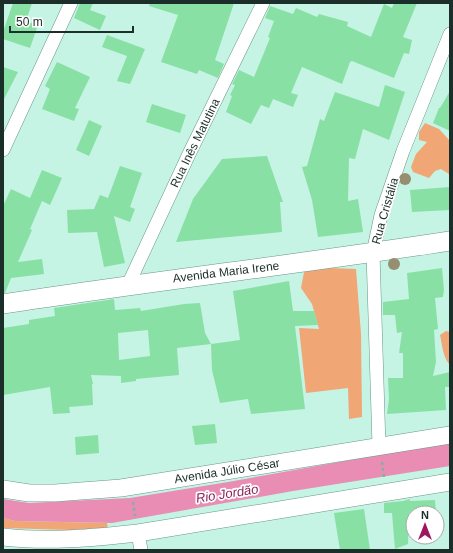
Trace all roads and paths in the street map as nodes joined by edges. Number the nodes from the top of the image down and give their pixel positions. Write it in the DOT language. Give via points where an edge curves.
graph roads {
  1 [pos="71,3"];
  2 [pos="263,3"];
  3 [pos="450,34"];
  4 [pos="3,150"];
  5 [pos="450,241"];
  6 [pos="372,253"];
  7 [pos="128,285"];
  8 [pos="3,304"];
  9 [pos="450,435"];
  10 [pos="380,453"];
  11 [pos="384,479"];
  12 [pos="450,482"];
  13 [pos="3,489"];
  14 [pos="133,502"];
  15 [pos="136,525"];
  16 [pos="3,537"];
  17 [pos="141,550"];
  1 -- 4 [label="street"];
  2 -- 7 [label="street, Rua Inês Matutina"];
  3 -- 6 [label="street, Rua Cristália" via="403,151 381,215"];
  5 -- 6 [label="main road, Avenida Maria Irene"];
  6 -- 7 [label="main road, Avenida Maria Irene"];
  6 -- 10 [label="street, Rua Cristália"];
  7 -- 8 [label="main road, Avenida Maria Irene"];
  9 -- 10 [label="street, Avenida Júlio César"];
  10 -- 11 [label="path"];
  10 -- 13 [label="street, Avenida Júlio César" via="249,468 121,488 55,493"];
  12 -- 15 [label="street"];
  14 -- 15 [label="path"];
  15 -- 16 [label="street" via="83,538 48,540"];
  15 -- 17 [label="street"];
}
